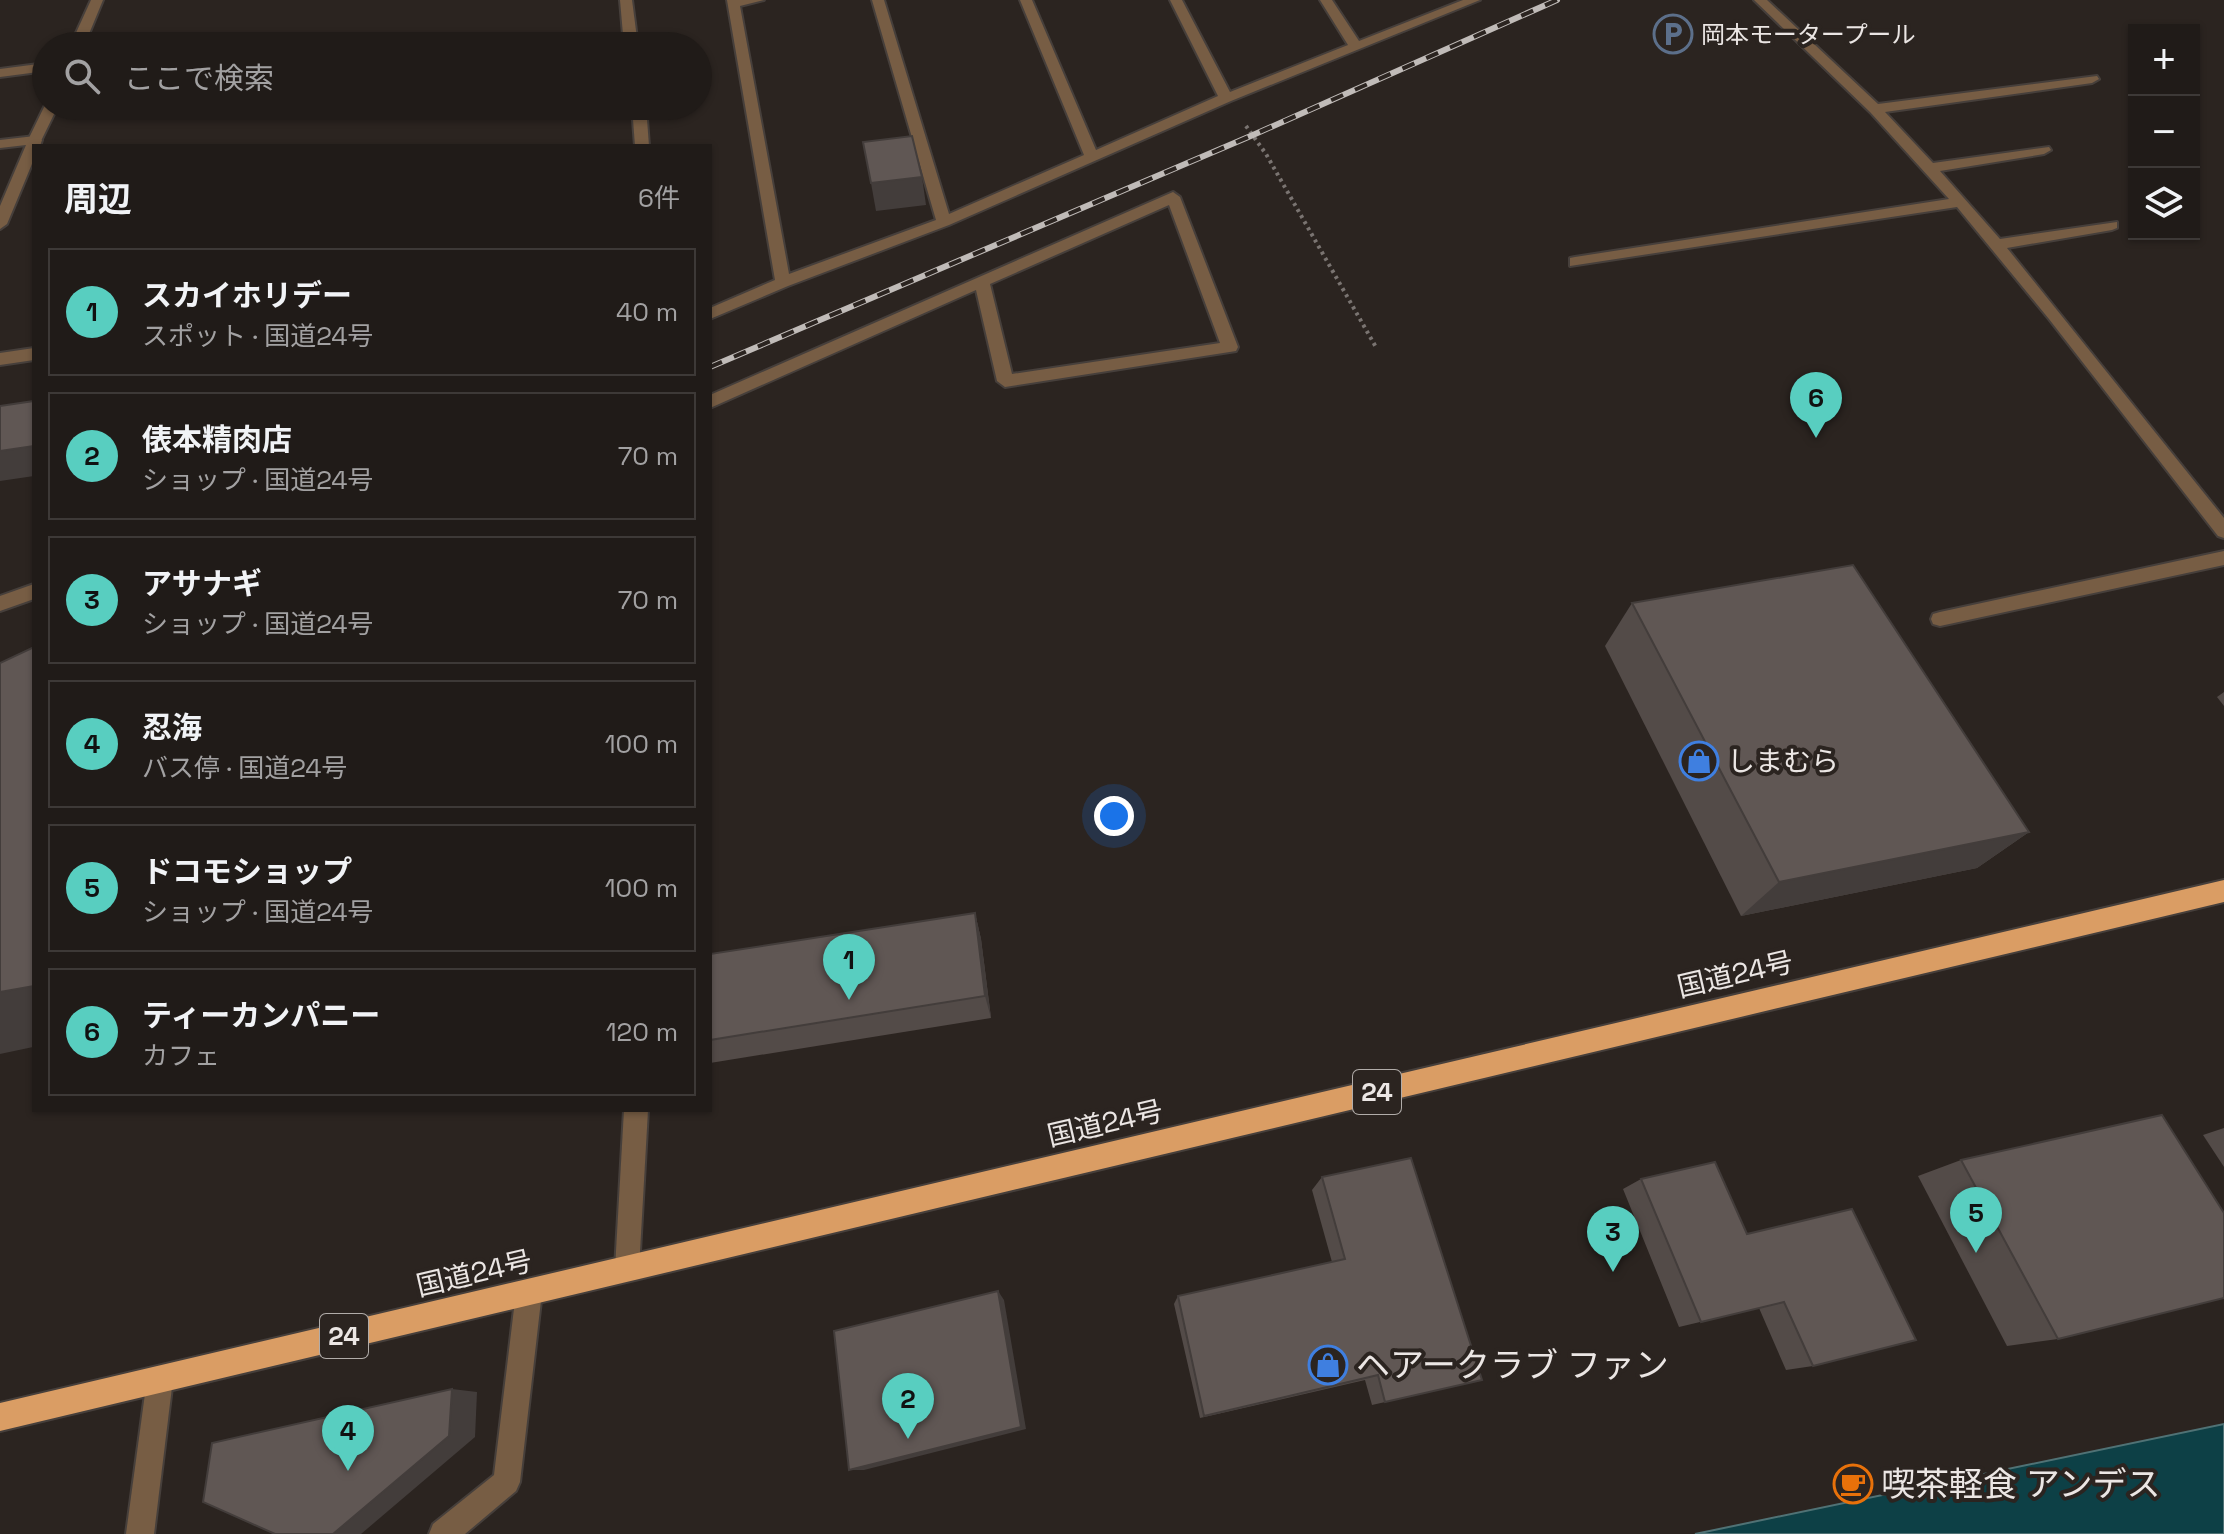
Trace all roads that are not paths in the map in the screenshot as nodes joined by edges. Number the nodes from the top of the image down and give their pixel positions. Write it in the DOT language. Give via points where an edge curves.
graph roads {
  1 [pos="97,0"];
  2 [pos="626,0"];
  3 [pos="758,0"];
  4 [pos="878,0"];
  5 [pos="1026,0"];
  6 [pos="1176,0"];
  7 [pos="1326,0"];
  8 [pos="1760,0"];
  9 [pos="1471,1"];
  10 [pos="734,2"];
  11 [pos="83,32"];
  12 [pos="629,32"];
  13 [pos="1356,47"];
  14 [pos="32,69"];
  15 [pos="0,73"];
  16 [pos="2092,79"];
  17 [pos="1226,98"];
  18 [pos="1875,109"];
  19 [pos="44,120"];
  20 [pos="640,120"];
  21 [pos="35,140"];
  22 [pos="0,144"];
  23 [pos="33,144"];
  24 [pos="642,144"];
  25 [pos="32,147"];
  26 [pos="2044,150"];
  27 [pos="1092,157"];
  28 [pos="1929,168"];
  29 [pos="1960,202"];
  30 [pos="944,222"];
  31 [pos="0,224"];
  32 [pos="2112,225"];
  33 [pos="1995,245"];
  34 [pos="1575,262"];
  35 [pos="783,282"];
  36 [pos="982,282"];
  37 [pos="712,313"];
  38 [pos="32,354"];
  39 [pos="0,359"];
  40 [pos="712,401"];
  41 [pos="2224,531"];
  42 [pos="2224,558"];
  43 [pos="32,592"];
  44 [pos="0,604"];
  45 [pos="1940,619"];
  46 [pos="2224,891"];
  47 [pos="636,1112"];
  48 [pos="627,1269"];
  49 [pos="529,1292"];
  50 [pos="160,1379"];
  51 [pos="0,1417"];
  52 [pos="140,1534"];
  53 [pos="443,1534"];
  1 -- 11 [label="street"];
  2 -- 12 [label="street"];
  3 -- 10 [label="street"];
  4 -- 30 [label="street"];
  5 -- 27 [label="street"];
  6 -- 17 [label="street"];
  7 -- 13 [label="street"];
  8 -- 18 [label="street"];
  9 -- 13 [label="street"];
  10 -- 35 [label="street"];
  13 -- 17 [label="street"];
  14 -- 15 [label="street"];
  16 -- 18 [label="street"];
  17 -- 27 [label="street"];
  18 -- 28 [label="street"];
  19 -- 21 [label="street"];
  20 -- 24 [label="street"];
  21 -- 22 [label="street"];
  21 -- 23 [label="street"];
  25 -- 31 [label="street"];
  26 -- 28 [label="street"];
  27 -- 30 [label="street"];
  28 -- 29 [label="street"];
  29 -- 33 [label="street"];
  29 -- 34 [label="street"];
  30 -- 35 [label="street"];
  32 -- 33 [label="street"];
  33 -- 41 [label="street"];
  35 -- 37 [label="street"];
  36 -- 36 [label="street" via="1173,197 1230,347 1005,381"];
  36 -- 40 [label="street"];
  38 -- 39 [label="street"];
  42 -- 45 [label="street"];
  43 -- 44 [label="street"];
  46 -- 48 [label="highway, 国道24号 / 24"];
  47 -- 48 [label="street"];
  48 -- 49 [label="highway, 国道24号 / 24"];
  49 -- 50 [label="highway, 国道24号 / 24"];
  49 -- 53 [label="street" via="507,1482"];
  50 -- 51 [label="highway, 国道24号 / 24"];
  50 -- 52 [label="street"];
}
